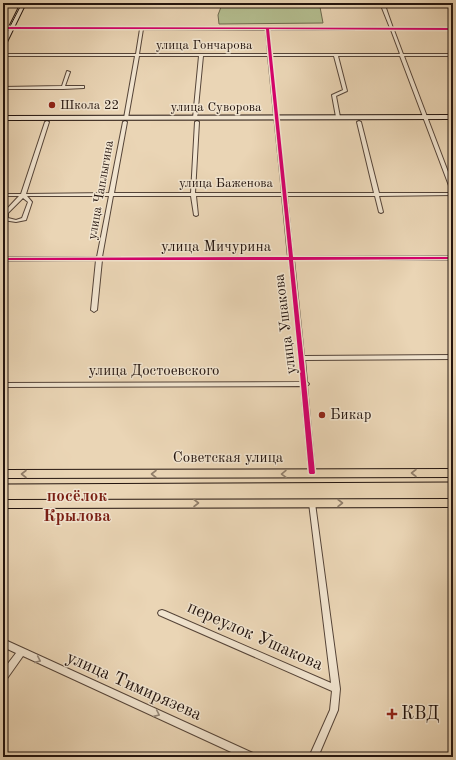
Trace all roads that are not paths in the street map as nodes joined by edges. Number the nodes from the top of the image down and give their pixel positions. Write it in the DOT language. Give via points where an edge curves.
graph roads {
  1 [pos="20,4"];
  2 [pos="380,5"];
  3 [pos="453,5"];
  4 [pos="3,6"];
  5 [pos="6,28"];
  6 [pos="142,28"];
  7 [pos="267,28"];
  8 [pos="391,28"];
  9 [pos="453,28"];
  10 [pos="3,34"];
  11 [pos="3,44"];
  12 [pos="136,54"];
  13 [pos="3,55"];
  14 [pos="269,55"];
  15 [pos="402,55"];
  16 [pos="453,55"];
  17 [pos="201,56"];
  18 [pos="336,56"];
  19 [pos="68,72"];
  20 [pos="83,87"];
  21 [pos="3,88"];
  22 [pos="63,88"];
  23 [pos="338,117"];
  24 [pos="3,118"];
  25 [pos="453,118"];
  26 [pos="125,120"];
  27 [pos="196,120"];
  28 [pos="275,120"];
  29 [pos="427,120"];
  30 [pos="3,122"];
  31 [pos="47,122"];
  32 [pos="359,122"];
  33 [pos="453,122"];
  34 [pos="453,191"];
  35 [pos="111,194"];
  36 [pos="193,194"];
  37 [pos="284,194"];
  38 [pos="378,194"];
  39 [pos="453,194"];
  40 [pos="3,195"];
  41 [pos="23,195"];
  42 [pos="381,212"];
  43 [pos="196,214"];
  44 [pos="453,258"];
  45 [pos="3,259"];
  46 [pos="100,260"];
  47 [pos="291,260"];
  48 [pos="94,310"];
  49 [pos="453,357"];
  50 [pos="303,358"];
  51 [pos="306,384"];
  52 [pos="3,385"];
  53 [pos="312,473"];
  54 [pos="453,473"];
  55 [pos="3,474"];
  56 [pos="312,503"];
  57 [pos="453,503"];
  58 [pos="3,504"];
  59 [pos="162,613"];
  60 [pos="3,643"];
  61 [pos="21,652"];
  62 [pos="3,677"];
  63 [pos="336,689"];
  64 [pos="252,757"];
  65 [pos="313,757"];
  1 -- 2 [label="main road"];
  1 -- 4 [label="main road"];
  1 -- 5 [label="main road"];
  2 -- 3 [label="main road"];
  2 -- 8 [label="street"];
  5 -- 6 [label="street"];
  5 -- 10 [label="main road"];
  5 -- 11 [label="main road"];
  6 -- 7 [label="street"];
  6 -- 12 [label="street, улица Чаплыгина"];
  7 -- 8 [label="street"];
  7 -- 14 [label="street, улица Ушакова"];
  8 -- 9 [label="street"];
  8 -- 15 [label="street"];
  12 -- 13 [label="street, улица Гончарова"];
  12 -- 17 [label="street, улица Гончарова"];
  12 -- 26 [label="street, улица Чаплыгина"];
  14 -- 17 [label="street, улица Гончарова"];
  14 -- 18 [label="street, улица Гончарова"];
  14 -- 28 [label="street, улица Ушакова"];
  15 -- 16 [label="street, улица Гончарова"];
  15 -- 18 [label="street, улица Гончарова"];
  15 -- 29 [label="street"];
  17 -- 27 [label="street"];
  18 -- 23 [label="street" via="345,91 334,95"];
  19 -- 22 [label="street"];
  20 -- 22 [label="street"];
  21 -- 22 [label="street"];
  23 -- 28 [label="main road, улица Суворова"];
  23 -- 29 [label="main road, улица Суворова"];
  24 -- 26 [label="main road, улица Суворова"];
  25 -- 29 [label="main road, улица Суворова"];
  26 -- 27 [label="main road, улица Суворова"];
  26 -- 31 [label="main road, улица Суворова"];
  26 -- 35 [label="street, улица Чаплыгина"];
  27 -- 28 [label="main road, улица Суворова"];
  27 -- 36 [label="street"];
  28 -- 32 [label="main road, улица Суворова"];
  28 -- 37 [label="street, улица Ушакова"];
  29 -- 32 [label="main road, улица Суворова"];
  29 -- 33 [label="main road, улица Суворова"];
  29 -- 34 [label="street"];
  30 -- 31 [label="main road, улица Суворова"];
  31 -- 41 [label="street"];
  32 -- 38 [label="street"];
  35 -- 36 [label="street, улица Баженова"];
  35 -- 41 [label="street, улица Баженова"];
  35 -- 46 [label="street, улица Чаплыгина"];
  36 -- 37 [label="street, улица Баженова"];
  36 -- 43 [label="street"];
  37 -- 38 [label="street, улица Баженова"];
  37 -- 47 [label="street, улица Ушакова"];
  38 -- 39 [label="street, улица Баженова"];
  38 -- 42 [label="street"];
  40 -- 41 [label="street, улица Баженова"];
  41 -- 41 [label="street" via="6,213 5,219 24,219 30,202"];
  44 -- 47 [label="street, улица Мичурина"];
  45 -- 46 [label="street, улица Мичурина"];
  46 -- 47 [label="street, улица Мичурина"];
  46 -- 48 [label="street, улица Чаплыгина"];
  47 -- 50 [label="street, улица Ушакова"];
  49 -- 50 [label="street"];
  50 -- 51 [label="street, улица Ушакова"];
  51 -- 52 [label="street, улица Достоевского"];
  51 -- 53 [label="street, улица Ушакова"];
  54 -- 53 [label="main road, Советская улица, one-way"];
  53 -- 55 [label="main road, Советская улица, one-way"];
  56 -- 57 [label="main road, one-way"];
  58 -- 56 [label="main road, one-way"];
  56 -- 63 [label="street"];
  59 -- 63 [label="street, переулок Ушакова"];
  60 -- 61 [label="street, улица Тимирязева"];
  61 -- 62 [label="street"];
  61 -- 64 [label="street, улица Тимирязева, one-way"];
  63 -- 65 [label="street" via="334,710"];
}
